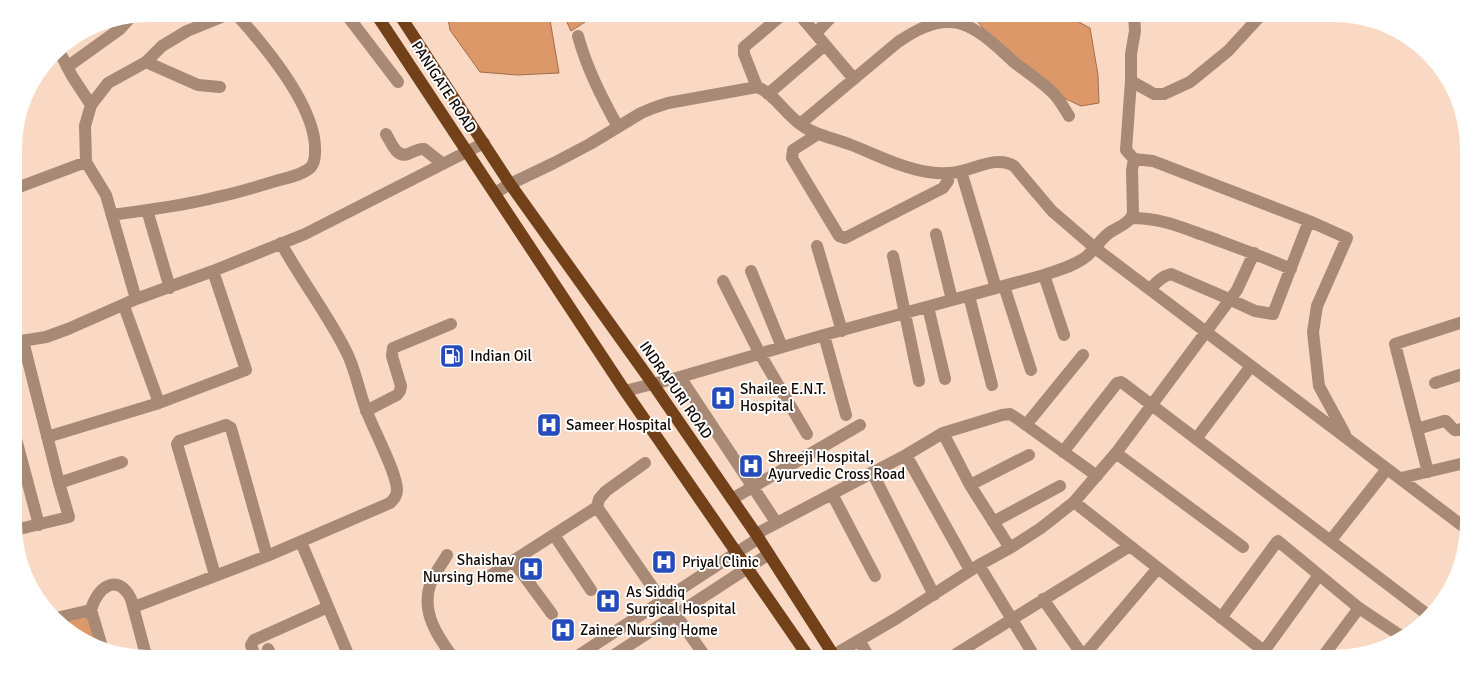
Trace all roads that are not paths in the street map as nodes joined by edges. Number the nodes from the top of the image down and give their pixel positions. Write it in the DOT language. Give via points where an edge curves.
graph roads {
  1 [pos="209,22"];
  2 [pos="243,22"];
  3 [pos="352,22"];
  4 [pos="381,22"];
  5 [pos="404,22"];
  6 [pos="773,22"];
  7 [pos="806,22"];
  8 [pos="826,22"];
  9 [pos="1134,22"];
  10 [pos="1255,22"];
  11 [pos="124,25"];
  12 [pos="816,33"];
  13 [pos="578,36"];
  14 [pos="825,45"];
  15 [pos="62,57"];
  16 [pos="146,62"];
  17 [pos="67,67"];
  18 [pos="854,79"];
  19 [pos="1131,81"];
  20 [pos="398,82"];
  21 [pos="220,86"];
  22 [pos="757,87"];
  23 [pos="768,94"];
  24 [pos="91,104"];
  25 [pos="1069,116"];
  26 [pos="800,124"];
  27 [pos="618,127"];
  28 [pos="386,134"];
  29 [pos="818,134"];
  30 [pos="484,144"];
  31 [pos="467,152"];
  32 [pos="1134,159"];
  33 [pos="86,162"];
  34 [pos="444,164"];
  35 [pos="961,171"];
  36 [pos="947,174"];
  37 [pos="510,184"];
  38 [pos="23,186"];
  39 [pos="495,193"];
  40 [pos="146,210"];
  41 [pos="112,215"];
  42 [pos="1131,218"];
  43 [pos="1310,222"];
  44 [pos="936,234"];
  45 [pos="282,243"];
  46 [pos="817,246"];
  47 [pos="1095,248"];
  48 [pos="1254,253"];
  49 [pos="893,256"];
  50 [pos="1291,269"];
  51 [pos="213,271"];
  52 [pos="751,271"];
  53 [pos="1044,275"];
  54 [pos="723,281"];
  55 [pos="1000,287"];
  56 [pos="170,288"];
  57 [pos="1150,289"];
  58 [pos="969,296"];
  59 [pos="1229,299"];
  60 [pos="136,300"];
  61 [pos="952,300"];
  62 [pos="124,306"];
  63 [pos="928,307"];
  64 [pos="905,313"];
  65 [pos="1460,323"];
  66 [pos="451,324"];
  67 [pos="842,330"];
  68 [pos="1206,332"];
  69 [pos="824,335"];
  70 [pos="1064,335"];
  71 [pos="22,341"];
  72 [pos="782,347"];
  73 [pos="22,354"];
  74 [pos="760,354"];
  75 [pos="1083,355"];
  76 [pos="1251,366"];
  77 [pos="1031,370"];
  78 [pos="1460,375"];
  79 [pos="680,377"];
  80 [pos="945,380"];
  81 [pos="919,382"];
  82 [pos="1435,383"];
  83 [pos="653,384"];
  84 [pos="992,385"];
  85 [pos="625,391"];
  86 [pos="159,403"];
  87 [pos="1151,405"];
  88 [pos="366,411"];
  89 [pos="846,415"];
  90 [pos="1026,425"];
  91 [pos="860,426"];
  92 [pos="1460,428"];
  93 [pos="1417,429"];
  94 [pos="943,433"];
  95 [pos="807,434"];
  96 [pos="47,437"];
  97 [pos="1347,438"];
  98 [pos="1196,439"];
  99 [pos="1063,452"];
  100 [pos="1116,453"];
  101 [pos="906,455"];
  102 [pos="1029,455"];
  103 [pos="22,462"];
  104 [pos="122,462"];
  105 [pos="645,463"];
  106 [pos="1460,464"];
  107 [pos="1387,469"];
  108 [pos="872,472"];
  109 [pos="1428,472"];
  110 [pos="1097,476"];
  111 [pos="1401,478"];
  112 [pos="59,482"];
  113 [pos="970,485"];
  114 [pos="1060,486"];
  115 [pos="753,487"];
  116 [pos="832,494"];
  117 [pos="732,499"];
  118 [pos="1074,502"];
  119 [pos="597,507"];
  120 [pos="776,522"];
  121 [pos="992,522"];
  122 [pos="39,524"];
  123 [pos="1460,524"];
  124 [pos="22,528"];
  125 [pos="554,535"];
  126 [pos="758,536"];
  127 [pos="1331,540"];
  128 [pos="301,542"];
  129 [pos="1130,546"];
  130 [pos="1243,547"];
  131 [pos="1010,548"];
  132 [pos="737,553"];
  133 [pos="769,554"];
  134 [pos="447,555"];
  135 [pos="267,556"];
  136 [pos="513,561"];
  137 [pos="748,568"];
  138 [pos="974,568"];
  139 [pos="1158,568"];
  140 [pos="215,575"];
  141 [pos="875,576"];
  142 [pos="1319,576"];
  143 [pos="488,577"];
  144 [pos="591,590"];
  145 [pos="934,595"];
  146 [pos="1043,599"];
  147 [pos="662,602"];
  148 [pos="134,607"];
  149 [pos="328,607"];
  150 [pos="1359,608"];
  151 [pos="91,610"];
  152 [pos="1425,613"];
  153 [pos="552,614"];
  154 [pos="676,615"];
  155 [pos="62,617"];
  156 [pos="1222,618"];
  157 [pos="1012,620"];
  158 [pos="1397,634"];
  159 [pos="859,640"];
  160 [pos="100,641"];
  161 [pos="144,650"];
  162 [pos="253,650"];
  163 [pos="346,650"];
  164 [pos="448,650"];
  165 [pos="587,650"];
  166 [pos="622,650"];
  167 [pos="700,650"];
  168 [pos="804,650"];
  169 [pos="827,650"];
  170 [pos="844,650"];
  171 [pos="865,650"];
  172 [pos="963,650"];
  173 [pos="1029,650"];
  174 [pos="1077,650"];
  175 [pos="1088,650"];
  176 [pos="1263,650"];
  177 [pos="1272,650"];
  178 [pos="1328,650"];
  1 -- 16 [label="street" via="162,46"];
  2 -- 40 [label="street" via="277,63 305,108 316,146 312,166 303,172 216,198"];
  3 -- 20 [label="street"];
  4 -- 31 [label="main road, PANIGATE ROAD"];
  5 -- 30 [label="main road, PANIGATE ROAD"];
  6 -- 22 [label="street" via="744,46"];
  7 -- 12 [label="street"];
  8 -- 12 [label="street"];
  9 -- 19 [label="street"];
  10 -- 19 [label="street" via="1228,51 1190,82 1164,94 1154,94"];
  11 -- 17 [label="street"];
  12 -- 14 [label="street"];
  13 -- 27 [label="street" via="589,71"];
  14 -- 18 [label="street"];
  14 -- 23 [label="street"];
  15 -- 17 [label="street"];
  16 -- 21 [label="street" via="198,85"];
  16 -- 24 [label="street" via="108,83"];
  17 -- 24 [label="street"];
  18 -- 25 [label="street" via="913,32 939,22 953,22 993,43 1053,92"];
  18 -- 26 [label="street"];
  19 -- 32 [label="street" via="1126,150"];
  22 -- 23 [label="street"];
  22 -- 27 [label="street" via="668,103"];
  23 -- 26 [label="street"];
  24 -- 33 [label="street" via="85,126"];
  26 -- 29 [label="street"];
  27 -- 37 [label="street"];
  28 -- 34 [label="street" via="401,155 424,148"];
  29 -- 36 [label="street" via="906,166"];
  29 -- 36 [label="street" via="793,150 792,158 842,238 943,188 948,181"];
  30 -- 31 [label="street"];
  30 -- 37 [label="main road, INDRAPURI ROAD"];
  31 -- 34 [label="street"];
  31 -- 39 [label="main road"];
  32 -- 42 [label="street"];
  32 -- 43 [label="street" via="1153,161"];
  33 -- 38 [label="street"];
  33 -- 41 [label="street" via="106,195"];
  34 -- 45 [label="street"];
  35 -- 36 [label="street"];
  35 -- 47 [label="street" via="997,161 1008,162 1052,211"];
  35 -- 55 [label="street"];
  37 -- 39 [label="street"];
  37 -- 83 [label="main road, INDRAPURI ROAD"];
  39 -- 85 [label="main road"];
  40 -- 41 [label="street"];
  40 -- 56 [label="street"];
  41 -- 60 [label="street"];
  42 -- 47 [label="street" via="1110,232"];
  42 -- 48 [label="street" via="1166,222"];
  43 -- 50 [label="street"];
  43 -- 97 [label="street" via="1347,238 1317,306 1313,332 1319,386"];
  44 -- 61 [label="street"];
  45 -- 51 [label="street"];
  45 -- 88 [label="street" via="347,353"];
  46 -- 67 [label="street"];
  47 -- 53 [label="street" via="1077,262"];
  47 -- 57 [label="street"];
  48 -- 50 [label="street"];
  48 -- 59 [label="street" via="1237,290"];
  49 -- 64 [label="street"];
  50 -- 59 [label="street" via="1272,314 1256,312"];
  51 -- 56 [label="street"];
  51 -- 86 [label="street" via="246,370"];
  52 -- 72 [label="street"];
  53 -- 55 [label="street"];
  53 -- 70 [label="street"];
  54 -- 74 [label="street"];
  55 -- 58 [label="street"];
  55 -- 77 [label="street"];
  56 -- 60 [label="street"];
  57 -- 59 [label="street" via="1161,278 1171,274"];
  57 -- 68 [label="street"];
  58 -- 61 [label="street"];
  58 -- 84 [label="street"];
  59 -- 68 [label="street"];
  60 -- 62 [label="street"];
  61 -- 63 [label="street"];
  62 -- 71 [label="street" via="54,334"];
  62 -- 86 [label="street"];
  63 -- 64 [label="street"];
  63 -- 80 [label="street"];
  64 -- 67 [label="street"];
  64 -- 81 [label="street"];
  65 -- 93 [label="street" via="1395,344"];
  66 -- 88 [label="street" via="393,348 391,352 400,391"];
  67 -- 69 [label="street"];
  68 -- 76 [label="street"];
  68 -- 87 [label="street"];
  69 -- 72 [label="street"];
  69 -- 89 [label="street"];
  72 -- 74 [label="street"];
  73 -- 96 [label="street"];
  74 -- 79 [label="street"];
  74 -- 95 [label="street"];
  75 -- 90 [label="street"];
  76 -- 97 [label="street"];
  76 -- 98 [label="street"];
  78 -- 82 [label="street"];
  79 -- 83 [label="street"];
  79 -- 115 [label="street"];
  83 -- 85 [label="street"];
  83 -- 117 [label="main road, INDRAPURI ROAD"];
  85 -- 132 [label="main road"];
  86 -- 96 [label="street"];
  87 -- 98 [label="street"];
  87 -- 99 [label="street" via="1121,382 1117,383"];
  87 -- 100 [label="street"];
  88 -- 128 [label="street" via="393,474 396,498 390,504"];
  90 -- 94 [label="street" via="1010,414"];
  90 -- 99 [label="street"];
  91 -- 115 [label="street"];
  92 -- 93 [label="street" via="1451,429 1444,421"];
  93 -- 109 [label="street"];
  94 -- 101 [label="street"];
  94 -- 113 [label="street"];
  96 -- 112 [label="street"];
  97 -- 107 [label="street"];
  98 -- 127 [label="street"];
  99 -- 110 [label="street"];
  100 -- 110 [label="street"];
  100 -- 130 [label="street"];
  101 -- 108 [label="street"];
  101 -- 138 [label="street"];
  102 -- 113 [label="street"];
  103 -- 122 [label="street"];
  104 -- 112 [label="street"];
  105 -- 119 [label="street" via="602,495"];
  106 -- 109 [label="street"];
  107 -- 111 [label="street"];
  107 -- 127 [label="street"];
  108 -- 116 [label="street"];
  108 -- 145 [label="street"];
  109 -- 111 [label="street"];
  110 -- 118 [label="street"];
  111 -- 123 [label="street"];
  112 -- 122 [label="street" via="69,517"];
  113 -- 121 [label="street"];
  114 -- 121 [label="street"];
  115 -- 117 [label="street"];
  115 -- 120 [label="street"];
  116 -- 120 [label="street"];
  116 -- 141 [label="street"];
  117 -- 126 [label="main road, INDRAPURI ROAD"];
  118 -- 129 [label="street"];
  118 -- 131 [label="street"];
  119 -- 125 [label="street"];
  119 -- 147 [label="street"];
  120 -- 126 [label="street"];
  121 -- 131 [label="street"];
  122 -- 124 [label="street"];
  125 -- 136 [label="street"];
  125 -- 144 [label="street"];
  126 -- 132 [label="street"];
  126 -- 133 [label="main road, INDRAPURI ROAD"];
  127 -- 152 [label="street"];
  128 -- 135 [label="street"];
  128 -- 149 [label="street"];
  129 -- 139 [label="street"];
  129 -- 146 [label="street"];
  131 -- 138 [label="street"];
  132 -- 137 [label="main road"];
  132 -- 147 [label="street"];
  133 -- 137 [label="street"];
  133 -- 169 [label="main road, INDRAPURI ROAD"];
  134 -- 164 [label="street" via="430,584 428,609 432,624"];
  135 -- 140 [label="street"];
  135 -- 140 [label="street" via="231,428 226,425 179,441 177,444"];
  136 -- 143 [label="street"];
  136 -- 153 [label="street"];
  137 -- 154 [label="street"];
  137 -- 168 [label="main road"];
  138 -- 145 [label="street"];
  138 -- 157 [label="street"];
  139 -- 156 [label="street"];
  139 -- 175 [label="street"];
  140 -- 148 [label="street"];
  142 -- 150 [label="street"];
  142 -- 156 [label="street" via="1277,542"];
  142 -- 177 [label="street"];
  145 -- 159 [label="street"];
  146 -- 157 [label="street"];
  146 -- 174 [label="street"];
  147 -- 154 [label="street"];
  147 -- 165 [label="street"];
  148 -- 151 [label="street" via="128,592 114,584 102,589"];
  148 -- 161 [label="street"];
  149 -- 162 [label="street" via="254,640"];
  149 -- 163 [label="street"];
  150 -- 158 [label="street"];
  150 -- 178 [label="street"];
  151 -- 155 [label="street"];
  151 -- 160 [label="street"];
  154 -- 166 [label="street"];
  154 -- 167 [label="street"];
  156 -- 176 [label="street"];
  157 -- 172 [label="street"];
  157 -- 173 [label="street"];
  159 -- 170 [label="street"];
  159 -- 171 [label="street"];
}
